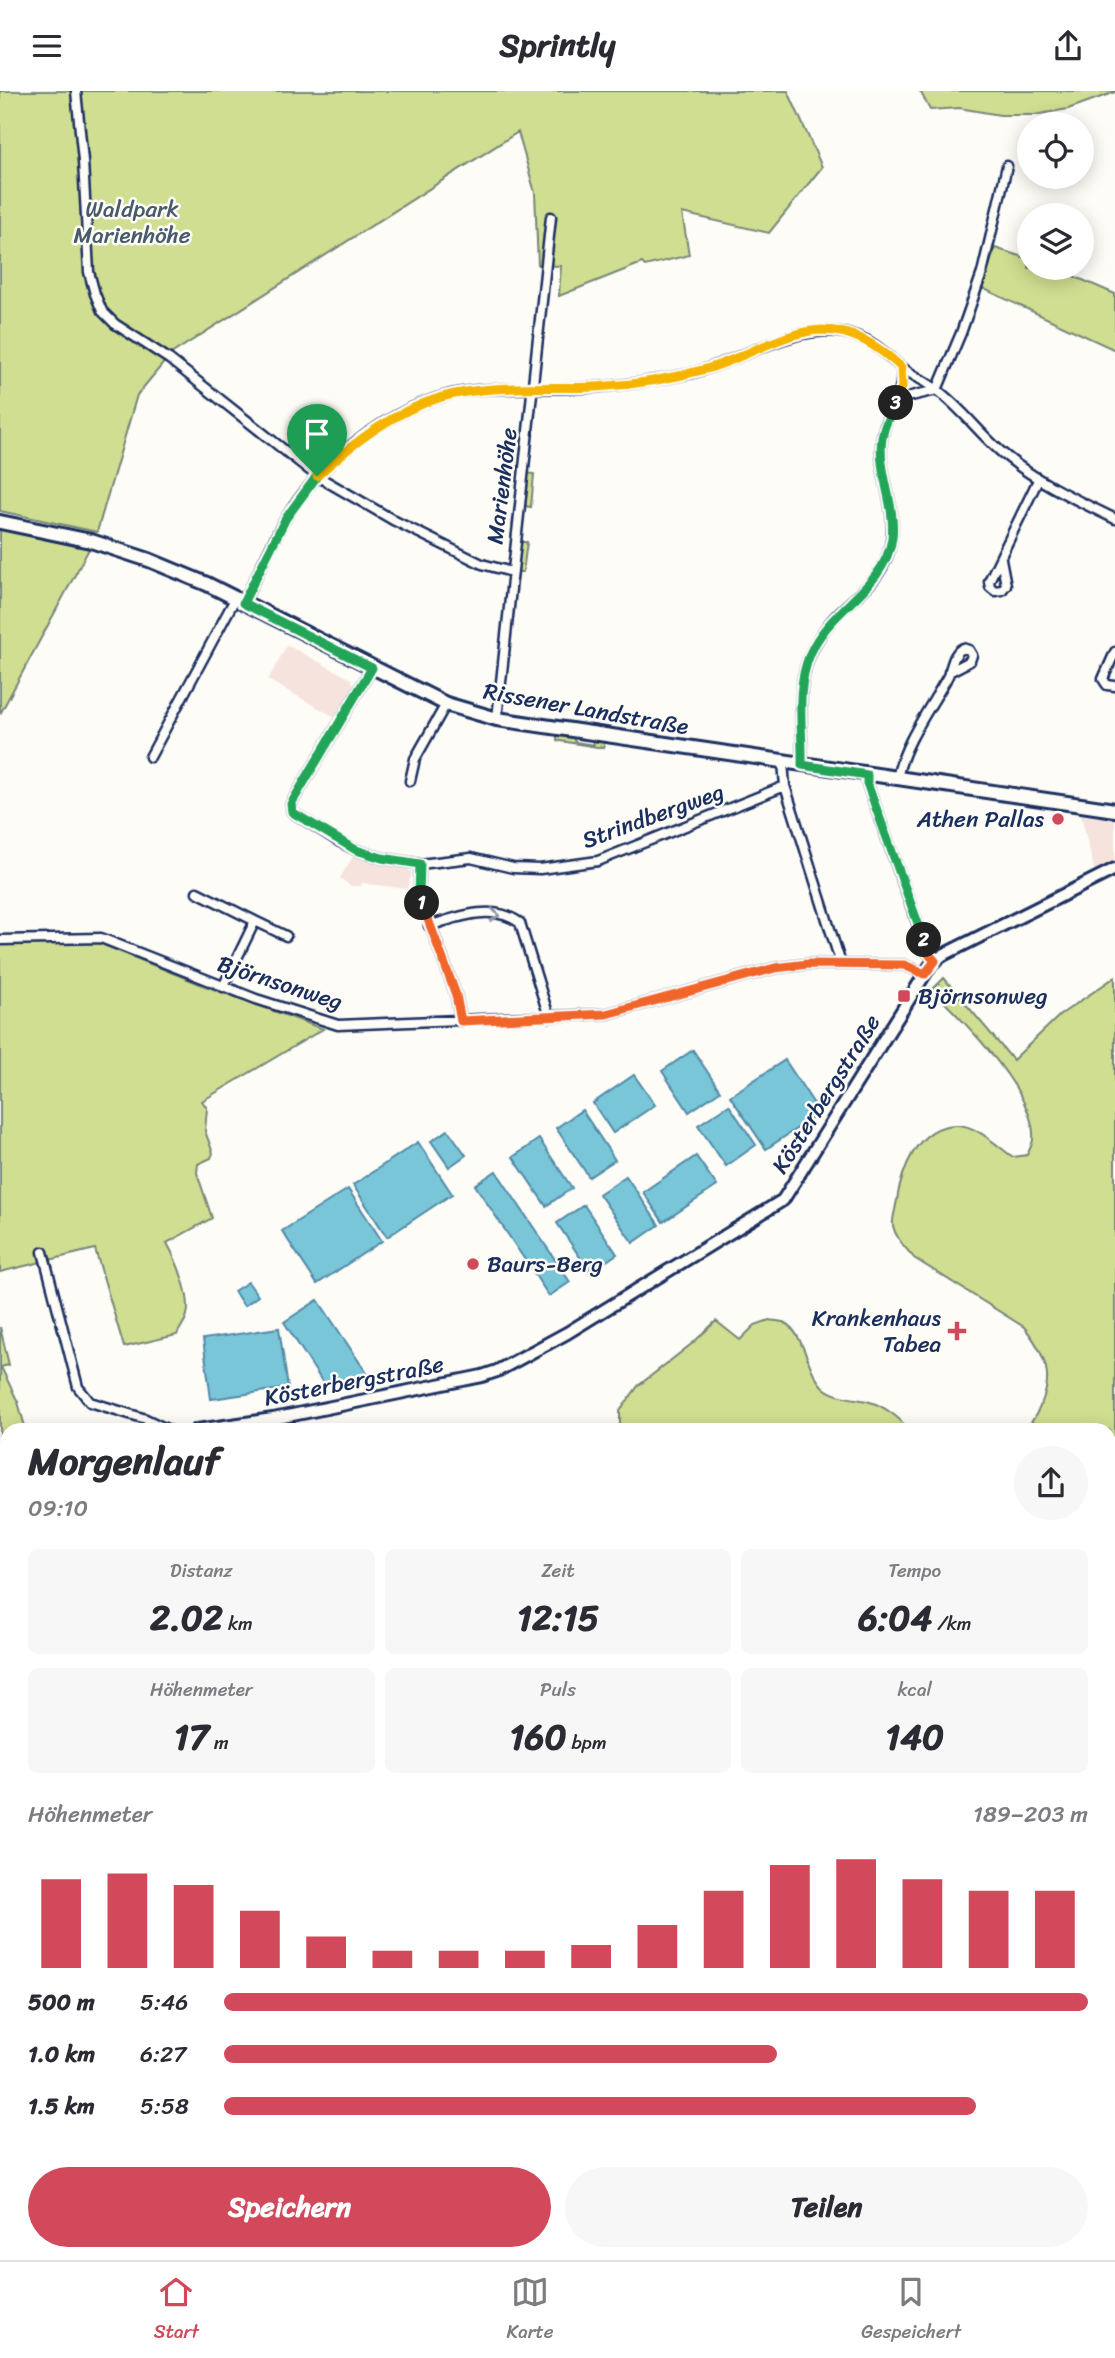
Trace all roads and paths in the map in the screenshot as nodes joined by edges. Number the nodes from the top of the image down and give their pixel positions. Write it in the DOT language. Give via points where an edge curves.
graph roads {
  1 [pos="76,91"];
  2 [pos="1007,166"];
  3 [pos="551,217"];
  4 [pos="901,367"];
  5 [pos="533,389"];
  6 [pos="937,390"];
  7 [pos="895,403"];
  8 [pos="317,476"];
  9 [pos="1038,480"];
  10 [pos="1115,519"];
  11 [pos="0,521"];
  12 [pos="1001,559"];
  13 [pos="512,572"];
  14 [pos="239,601"];
  15 [pos="1114,658"];
  16 [pos="372,668"];
  17 [pos="949,672"];
  18 [pos="1115,686"];
  19 [pos="446,704"];
  20 [pos="497,719"];
  21 [pos="150,757"];
  22 [pos="783,762"];
  23 [pos="802,765"];
  24 [pos="867,775"];
  25 [pos="897,779"];
  26 [pos="410,781"];
  27 [pos="785,786"];
  28 [pos="1115,810"];
  29 [pos="420,864"];
  30 [pos="1115,869"];
  31 [pos="197,892"];
  32 [pos="255,921"];
  33 [pos="429,926"];
  34 [pos="286,936"];
  35 [pos="0,940"];
  36 [pos="935,961"];
  37 [pos="841,964"];
  38 [pos="925,974"];
  39 [pos="223,987"];
  40 [pos="549,1017"];
  41 [pos="461,1021"];
  42 [pos="43,1252"];
  43 [pos="154,1423"];
  44 [pos="245,1423"];
  1 -- 8 [label="street" via="89,272 102,311"];
  2 -- 6 [label="street" via="982,273"];
  3 -- 5 [label="street, Marienhöhe"];
  4 -- 5 [label="street" via="858,336 820,330 691,373 598,387"];
  4 -- 6 [label="street"];
  4 -- 7 [label="street" via="902,387"];
  5 -- 8 [label="street" via="475,390 422,405 365,436"];
  5 -- 13 [label="street, Marienhöhe"];
  6 -- 7 [label="street"];
  6 -- 9 [label="street"];
  7 -- 23 [label="street" via="881,452 892,538 873,581 833,619 811,652 799,703"];
  8 -- 13 [label="street" via="482,564"];
  8 -- 14 [label="street" via="286,518"];
  9 -- 10 [label="street"];
  9 -- 12 [label="street"];
  11 -- 14 [label="main road, Rissener Landstraße" via="92,541 149,560"];
  13 -- 20 [label="street, Marienhöhe"];
  14 -- 16 [label="main road, Rissener Landstraße"];
  14 -- 21 [label="street"];
  15 -- 18 [label="street" via="1103,679"];
  16 -- 19 [label="main road, Rissener Landstraße"];
  16 -- 29 [label="street, Strindbergweg" via="291,804 292,812 356,850"];
  17 -- 25 [label="street"];
  19 -- 20 [label="main road, Rissener Landstraße"];
  19 -- 26 [label="street" via="415,758"];
  20 -- 22 [label="main road, Rissener Landstraße"];
  22 -- 23 [label="main road, Rissener Landstraße"];
  22 -- 27 [label="street"];
  23 -- 24 [label="main road, Rissener Landstraße"];
  24 -- 25 [label="main road, Rissener Landstraße"];
  24 -- 36 [label="street" via="928,953"];
  25 -- 28 [label="main road, Rissener Landstraße"];
  27 -- 29 [label="street, Strindbergweg" via="598,861 540,869 471,858"];
  27 -- 37 [label="street"];
  29 -- 33 [label="street" via="419,894"];
  30 -- 36 [label="street, Kösterbergstraße"];
  31 -- 32 [label="street"];
  32 -- 34 [label="street"];
  32 -- 39 [label="street"];
  33 -- 40 [label="street, one-way" via="474,913 512,916 520,923"];
  33 -- 41 [label="street" via="456,995"];
  35 -- 39 [label="street, Björnsonweg" via="101,938"];
  36 -- 38 [label="street, Kösterbergstraße"];
  37 -- 38 [label="street, Björnsonweg" via="904,965"];
  37 -- 40 [label="street, Björnsonweg" via="775,968 617,1012"];
  38 -- 44 [label="street, Kösterbergstraße" via="783,1200 497,1371"];
  39 -- 41 [label="street, Björnsonweg" via="338,1025"];
  40 -- 41 [label="street, Björnsonweg"];
  42 -- 43 [label="street" via="78,1387 90,1402"];
}
